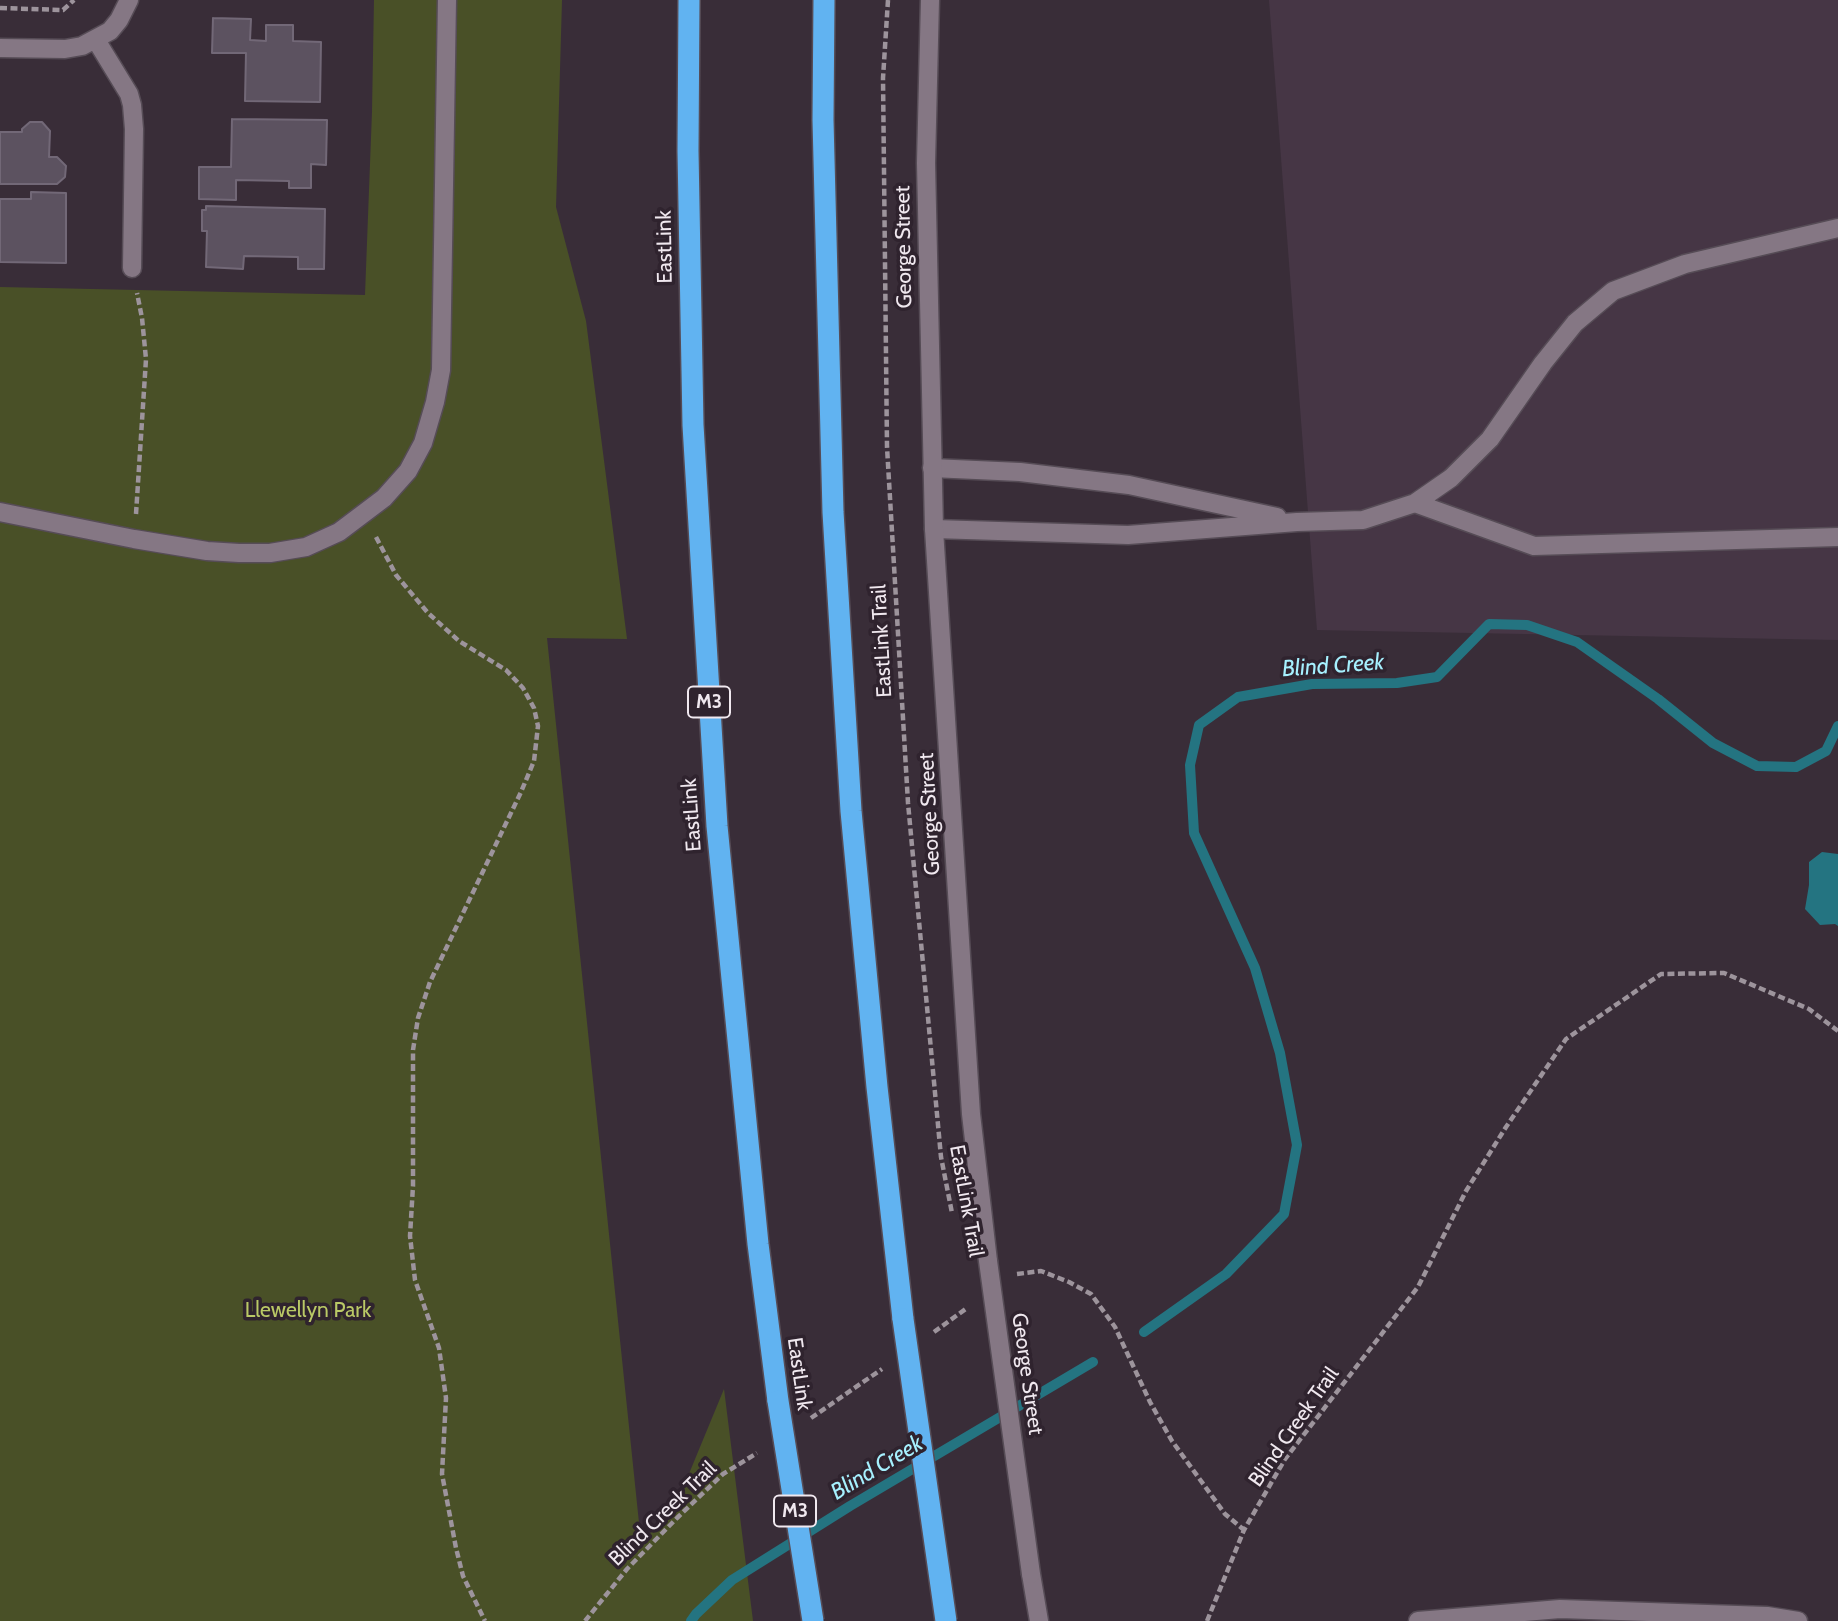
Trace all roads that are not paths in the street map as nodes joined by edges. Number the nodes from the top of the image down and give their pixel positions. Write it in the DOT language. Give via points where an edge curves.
graph roads {
  1 [pos="129,0"];
  2 [pos="447,0"];
  3 [pos="689,0"];
  4 [pos="824,0"];
  5 [pos="930,0"];
  6 [pos="96,40"];
  7 [pos="0,48"];
  8 [pos="1838,228"];
  9 [pos="132,268"];
  10 [pos="932,468"];
  11 [pos="1415,503"];
  12 [pos="0,512"];
  13 [pos="1297,522"];
  14 [pos="934,529"];
  15 [pos="1838,537"];
  16 [pos="813,1621"];
  17 [pos="946,1621"];
  18 [pos="1039,1621"];
  19 [pos="1419,1621"];
  20 [pos="1798,1621"];
  1 -- 6 [label="street" via="110,31"];
  2 -- 12 [label="street" via="440,370 423,443 408,471 384,498 339,533 306,547 270,553 207,551"];
  3 -- 16 [label="highway, EastLink / M3, bridge" via="694,425 717,826 758,1244"];
  4 -- 17 [label="highway, bridge" via="833,512 851,811 903,1319"];
  5 -- 10 [label="street, George Street" via="926,163"];
  6 -- 7 [label="street" via="65,49"];
  6 -- 9 [label="street" via="132,105"];
  8 -- 11 [label="street" via="1685,264 1613,291 1575,323 1490,439 1451,478"];
  10 -- 13 [label="street" via="1020,472 1129,485"];
  10 -- 14 [label="street, George Street"];
  11 -- 13 [label="street" via="1363,520"];
  11 -- 15 [label="street" via="1534,546"];
  13 -- 14 [label="street" via="1128,535"];
  14 -- 18 [label="street, George Street, bridge" via="971,1114"];
  19 -- 20 [label="street" via="1560,1609"];
}
